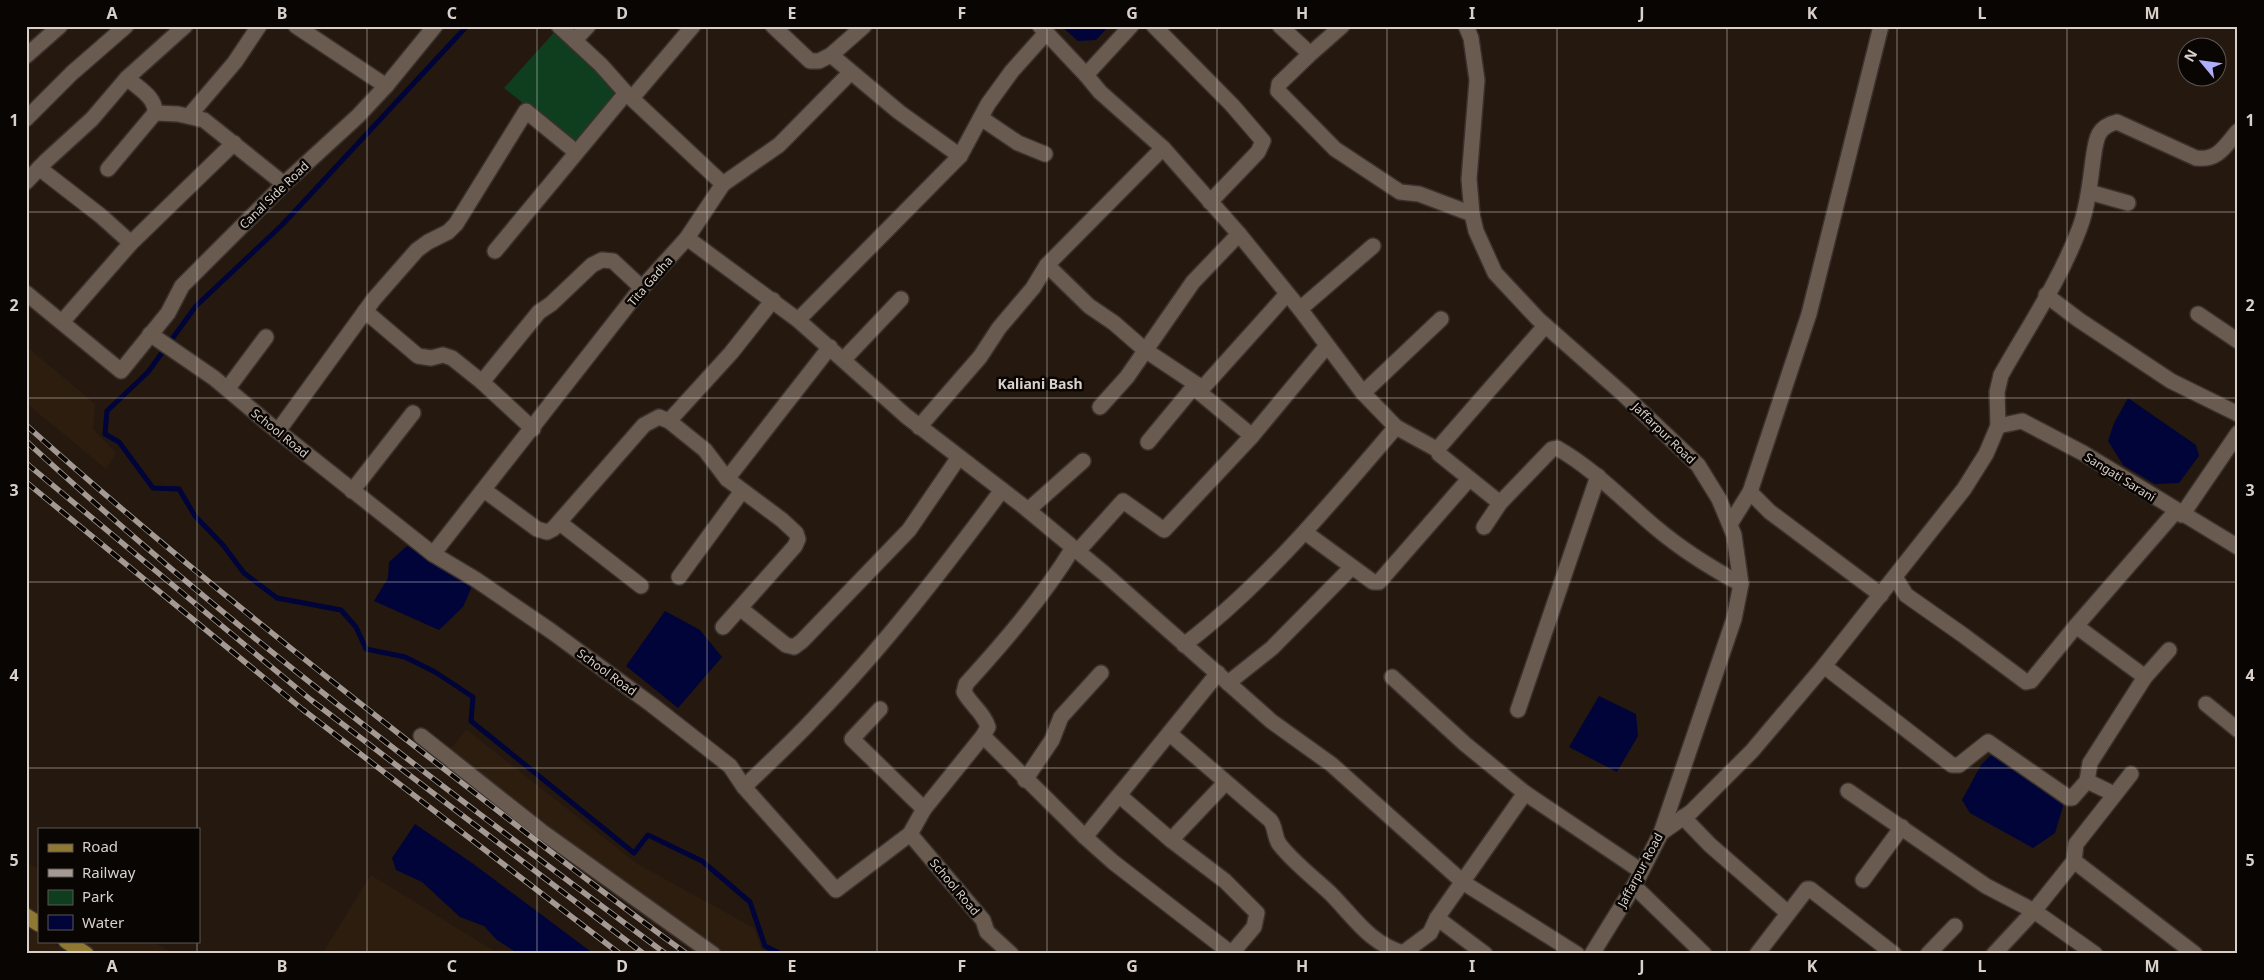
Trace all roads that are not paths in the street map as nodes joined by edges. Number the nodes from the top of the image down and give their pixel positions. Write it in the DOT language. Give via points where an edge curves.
graph roads {
  1 [pos="60,26"];
  2 [pos="126,26"];
  3 [pos="185,26"];
  4 [pos="259,26"];
  5 [pos="296,26"];
  6 [pos="435,26"];
  7 [pos="559,26"];
  8 [pos="588,26"];
  9 [pos="693,26"];
  10 [pos="773,26"];
  11 [pos="864,26"];
  12 [pos="1131,26"];
  13 [pos="1154,26"];
  14 [pos="1280,26"];
  15 [pos="1342,26"];
  16 [pos="1466,26"];
  17 [pos="1881,26"];
  18 [pos="1043,29"];
  19 [pos="575,40"];
  20 [pos="831,55"];
  21 [pos="26,56"];
  22 [pos="1308,56"];
  23 [pos="851,72"];
  24 [pos="1086,75"];
  25 [pos="127,78"];
  26 [pos="386,86"];
  27 [pos="629,96"];
  28 [pos="155,113"];
  29 [pos="189,116"];
  30 [pos="981,118"];
  31 [pos="26,119"];
  32 [pos="2237,134"];
  33 [pos="234,142"];
  34 [pos="1163,148"];
  35 [pos="576,152"];
  36 [pos="1045,154"];
  37 [pos="960,156"];
  38 [pos="39,168"];
  39 [pos="108,169"];
  40 [pos="26,182"];
  41 [pos="284,184"];
  42 [pos="723,184"];
  43 [pos="2089,192"];
  44 [pos="1210,202"];
  45 [pos="2128,203"];
  46 [pos="1472,214"];
  47 [pos="1239,234"];
  48 [pos="687,238"];
  49 [pos="131,243"];
  50 [pos="1373,246"];
  51 [pos="495,251"];
  52 [pos="1047,265"];
  53 [pos="642,288"];
  54 [pos="26,293"];
  55 [pos="1287,294"];
  56 [pos="2046,295"];
  57 [pos="901,299"];
  58 [pos="773,300"];
  59 [pos="1300,309"];
  60 [pos="365,311"];
  61 [pos="2198,314"];
  62 [pos="1441,319"];
  63 [pos="798,320"];
  64 [pos="62,322"];
  65 [pos="1546,326"];
  66 [pos="150,334"];
  67 [pos="266,337"];
  68 [pos="2238,341"];
  69 [pos="1326,347"];
  70 [pos="830,348"];
  71 [pos="1145,350"];
  72 [pos="844,359"];
  73 [pos="482,382"];
  74 [pos="228,388"];
  75 [pos="1198,388"];
  76 [pos="1363,393"];
  77 [pos="1100,407"];
  78 [pos="413,413"];
  79 [pos="2238,414"];
  80 [pos="669,421"];
  81 [pos="920,426"];
  82 [pos="1998,426"];
  83 [pos="1396,427"];
  84 [pos="532,429"];
  85 [pos="278,431"];
  86 [pos="2238,433"];
  87 [pos="1252,436"];
  88 [pos="1148,442"];
  89 [pos="1438,450"];
  90 [pos="959,457"];
  91 [pos="1083,461"];
  92 [pos="1598,476"];
  93 [pos="727,479"];
  94 [pos="1469,479"];
  95 [pos="484,490"];
  96 [pos="1002,490"];
  97 [pos="352,491"];
  98 [pos="742,491"];
  99 [pos="1750,492"];
  100 [pos="1500,503"];
  101 [pos="1028,510"];
  102 [pos="2179,513"];
  103 [pos="560,523"];
  104 [pos="1730,524"];
  105 [pos="1484,527"];
  106 [pos="1306,533"];
  107 [pos="2238,547"];
  108 [pos="1075,550"];
  109 [pos="433,554"];
  110 [pos="1352,567"];
  111 [pos="679,577"];
  112 [pos="1895,577"];
  113 [pos="1741,584"];
  114 [pos="641,586"];
  115 [pos="1882,594"];
  116 [pos="741,609"];
  117 [pos="2076,626"];
  118 [pos="724,627"];
  119 [pos="1184,646"];
  120 [pos="2169,650"];
  121 [pos="1824,666"];
  122 [pos="1101,673"];
  123 [pos="2145,677"];
  124 [pos="1223,678"];
  125 [pos="1392,678"];
  126 [pos="2206,704"];
  127 [pos="880,709"];
  128 [pos="1518,710"];
  129 [pos="2235,721"];
  130 [pos="1170,734"];
  131 [pos="421,736"];
  132 [pos="984,736"];
  133 [pos="2131,774"];
  134 [pos="1025,780"];
  135 [pos="2087,781"];
  136 [pos="1225,783"];
  137 [pos="744,787"];
  138 [pos="1848,791"];
  139 [pos="1525,793"];
  140 [pos="2114,794"];
  141 [pos="1120,796"];
  142 [pos="924,809"];
  143 [pos="1683,817"];
  144 [pos="1902,827"];
  145 [pos="1661,833"];
  146 [pos="910,834"];
  147 [pos="1085,837"];
  148 [pos="1171,840"];
  149 [pos="2074,860"];
  150 [pos="1641,872"];
  151 [pos="1863,880"];
  152 [pos="1464,883"];
  153 [pos="1634,886"];
  154 [pos="2034,911"];
  155 [pos="1788,913"];
  156 [pos="26,916"];
  157 [pos="1438,918"];
  158 [pos="38,923"];
  159 [pos="1955,926"];
  160 [pos="68,942"];
  161 [pos="86,954"];
  162 [pos="712,954"];
  163 [pos="1012,954"];
  164 [pos="1232,954"];
  165 [pos="1485,954"];
  166 [pos="1577,954"];
  167 [pos="1592,954"];
  168 [pos="1704,954"];
  169 [pos="1757,954"];
  170 [pos="1894,954"];
  171 [pos="1928,954"];
  172 [pos="1994,954"];
  173 [pos="2095,954"];
  174 [pos="2195,954"];
  1 -- 21 [label="street"];
  2 -- 31 [label="street"];
  3 -- 25 [label="street"];
  4 -- 29 [label="street" via="235,62"];
  5 -- 26 [label="street"];
  6 -- 26 [label="street, Canal Side Road"];
  7 -- 19 [label="street"];
  8 -- 19 [label="street"];
  9 -- 27 [label="street"];
  10 -- 20 [label="street" via="810,61"];
  11 -- 20 [label="street"];
  12 -- 24 [label="street"];
  13 -- 44 [label="street" via="1263,141 1258,152"];
  14 -- 22 [label="street" via="1306,50"];
  15 -- 22 [label="street"];
  16 -- 46 [label="street, Jaffarpur Road" via="1471,38 1477,80 1469,179"];
  17 -- 99 [label="street" via="1809,314"];
  18 -- 24 [label="street"];
  18 -- 30 [label="street"];
  19 -- 27 [label="street"];
  20 -- 23 [label="street"];
  22 -- 46 [label="street" via="1277,88 1335,149 1400,192 1419,194"];
  23 -- 37 [label="street"];
  23 -- 42 [label="street" via="779,145"];
  24 -- 34 [label="street" via="1100,92"];
  25 -- 28 [label="street" via="150,98 155,105"];
  25 -- 38 [label="street" via="92,119"];
  26 -- 41 [label="street, Canal Side Road"];
  27 -- 35 [label="street"];
  27 -- 42 [label="street"];
  28 -- 29 [label="street"];
  28 -- 39 [label="street"];
  29 -- 33 [label="street" via="204,120"];
  30 -- 36 [label="street" via="1018,143"];
  30 -- 37 [label="street"];
  32 -- 43 [label="street" via="2208,160 2196,158 2127,125 2117,122 2106,125 2100,131 2095,146"];
  33 -- 41 [label="street"];
  33 -- 49 [label="street"];
  34 -- 44 [label="street"];
  34 -- 52 [label="street"];
  35 -- 51 [label="street"];
  35 -- 60 [label="street" via="526,111 456,224 417,250"];
  37 -- 63 [label="street"];
  38 -- 40 [label="street"];
  38 -- 49 [label="street"];
  41 -- 66 [label="street, Canal Side Road" via="182,286 168,313"];
  42 -- 48 [label="street, Tita Gadha"];
  43 -- 45 [label="street"];
  43 -- 56 [label="street" via="2080,226"];
  44 -- 47 [label="street"];
  46 -- 65 [label="street, Jaffarpur Road" via="1495,273"];
  47 -- 55 [label="street"];
  47 -- 71 [label="street" via="1193,282"];
  48 -- 53 [label="street, Tita Gadha"];
  48 -- 58 [label="street"];
  49 -- 64 [label="street"];
  50 -- 59 [label="street"];
  52 -- 71 [label="street" via="1089,306"];
  52 -- 81 [label="street" via="980,357"];
  53 -- 73 [label="street" via="612,261 602,260 539,312"];
  53 -- 84 [label="street, Tita Gadha"];
  54 -- 64 [label="street"];
  55 -- 59 [label="street"];
  55 -- 75 [label="street"];
  56 -- 79 [label="street" via="2171,381"];
  56 -- 82 [label="street" via="2001,375 1997,392"];
  57 -- 72 [label="street"];
  58 -- 63 [label="street"];
  58 -- 80 [label="street" via="731,354"];
  59 -- 69 [label="street"];
  60 -- 73 [label="street" via="418,356 452,358"];
  60 -- 85 [label="street"];
  61 -- 68 [label="street"];
  62 -- 76 [label="street"];
  63 -- 70 [label="street"];
  64 -- 66 [label="street, Canal Side Road" via="121,371"];
  65 -- 89 [label="street"];
  65 -- 104 [label="street, Jaffarpur Road" via="1698,465"];
  66 -- 74 [label="street, School Road"];
  67 -- 74 [label="street"];
  69 -- 76 [label="street"];
  69 -- 87 [label="street"];
  70 -- 72 [label="street"];
  70 -- 93 [label="street"];
  71 -- 75 [label="street"];
  71 -- 77 [label="street" via="1127,378"];
  72 -- 81 [label="street"];
  73 -- 84 [label="street"];
  74 -- 85 [label="street, School Road"];
  75 -- 87 [label="street"];
  75 -- 88 [label="street"];
  76 -- 83 [label="street"];
  78 -- 97 [label="street"];
  80 -- 93 [label="street" via="705,450"];
  80 -- 103 [label="street" via="659,417 644,424"];
  81 -- 90 [label="street"];
  82 -- 102 [label="street, Sangati Sarani" via="2022,421 2083,453"];
  82 -- 112 [label="street" via="1986,454 1964,489"];
  83 -- 89 [label="street"];
  83 -- 106 [label="street"];
  84 -- 95 [label="street, Tita Gadha"];
  85 -- 97 [label="street, School Road"];
  86 -- 102 [label="street"];
  87 -- 108 [label="street" via="1164,530 1123,501"];
  89 -- 94 [label="street" via="1442,458"];
  90 -- 96 [label="street"];
  90 -- 116 [label="street" via="909,530 794,647 786,645"];
  91 -- 101 [label="street"];
  92 -- 100 [label="street" via="1562,451 1552,449"];
  92 -- 113 [label="street" via="1657,528"];
  92 -- 128 [label="street"];
  93 -- 98 [label="street"];
  94 -- 100 [label="street"];
  94 -- 110 [label="street" via="1379,582 1373,582"];
  95 -- 103 [label="street" via="537,529 547,532"];
  95 -- 109 [label="street, Tita Gadha"];
  96 -- 101 [label="street"];
  96 -- 137 [label="street" via="952,558 818,715"];
  97 -- 109 [label="street, School Road"];
  98 -- 111 [label="street"];
  98 -- 116 [label="street" via="782,520 798,539"];
  99 -- 104 [label="street"];
  99 -- 115 [label="street" via="1770,512"];
  100 -- 105 [label="street"];
  101 -- 108 [label="street"];
  102 -- 107 [label="street, Sangati Sarani"];
  102 -- 117 [label="street"];
  103 -- 114 [label="street"];
  104 -- 113 [label="street, Jaffarpur Road"];
  106 -- 110 [label="street"];
  106 -- 119 [label="street" via="1222,616"];
  108 -- 119 [label="street"];
  108 -- 132 [label="street" via="966,684 964,692 985,717 988,727"];
  109 -- 137 [label="street, School Road" via="528,615 652,705 730,766"];
  110 -- 124 [label="street" via="1260,659"];
  112 -- 115 [label="street"];
  112 -- 117 [label="street" via="1906,595 2026,682 2030,682"];
  113 -- 145 [label="street, Jaffarpur Road" via="1734,619"];
  115 -- 121 [label="street"];
  116 -- 118 [label="street"];
  117 -- 123 [label="street"];
  119 -- 124 [label="street"];
  120 -- 123 [label="street"];
  121 -- 135 [label="street" via="1952,765 1959,765 1988,742 2069,798"];
  121 -- 143 [label="street" via="1752,751"];
  122 -- 134 [label="street" via="1061,717 1052,740"];
  123 -- 135 [label="street" via="2090,763"];
  124 -- 130 [label="street"];
  124 -- 152 [label="street" via="1272,721 1331,764"];
  125 -- 139 [label="street"];
  126 -- 129 [label="street"];
  127 -- 142 [label="street" via="852,739"];
  130 -- 136 [label="street"];
  130 -- 141 [label="street"];
  131 -- 162 [label="street" via="541,831"];
  132 -- 134 [label="street"];
  132 -- 142 [label="street"];
  133 -- 140 [label="street"];
  134 -- 147 [label="street"];
  135 -- 140 [label="street"];
  136 -- 148 [label="street"];
  136 -- 157 [label="street" via="1270,820 1278,843 1369,935 1386,948 1403,953 1430,933"];
  137 -- 146 [label="street, School Road" via="836,890"];
  138 -- 144 [label="street"];
  139 -- 150 [label="street"];
  139 -- 152 [label="street"];
  140 -- 149 [label="street" via="2076,844"];
  141 -- 147 [label="street"];
  141 -- 148 [label="street"];
  142 -- 146 [label="street"];
  143 -- 145 [label="street"];
  143 -- 155 [label="street"];
  144 -- 151 [label="street"];
  144 -- 154 [label="street" via="1986,886"];
  145 -- 150 [label="street, Jaffarpur Road"];
  146 -- 163 [label="street, School Road" via="983,920 987,932"];
  147 -- 164 [label="street"];
  148 -- 164 [label="street" via="1225,881 1257,913 1254,927"];
  149 -- 154 [label="street"];
  149 -- 174 [label="street"];
  150 -- 153 [label="street, Jaffarpur Road"];
  152 -- 157 [label="street"];
  152 -- 166 [label="street"];
  153 -- 167 [label="street, Jaffarpur Road"];
  153 -- 168 [label="street"];
  154 -- 172 [label="street"];
  154 -- 173 [label="street"];
  155 -- 169 [label="street"];
  155 -- 170 [label="street" via="1810,889"];
  156 -- 158 [label="main road"];
  157 -- 165 [label="street"];
  159 -- 171 [label="street"];
  160 -- 161 [label="main road"];
}
